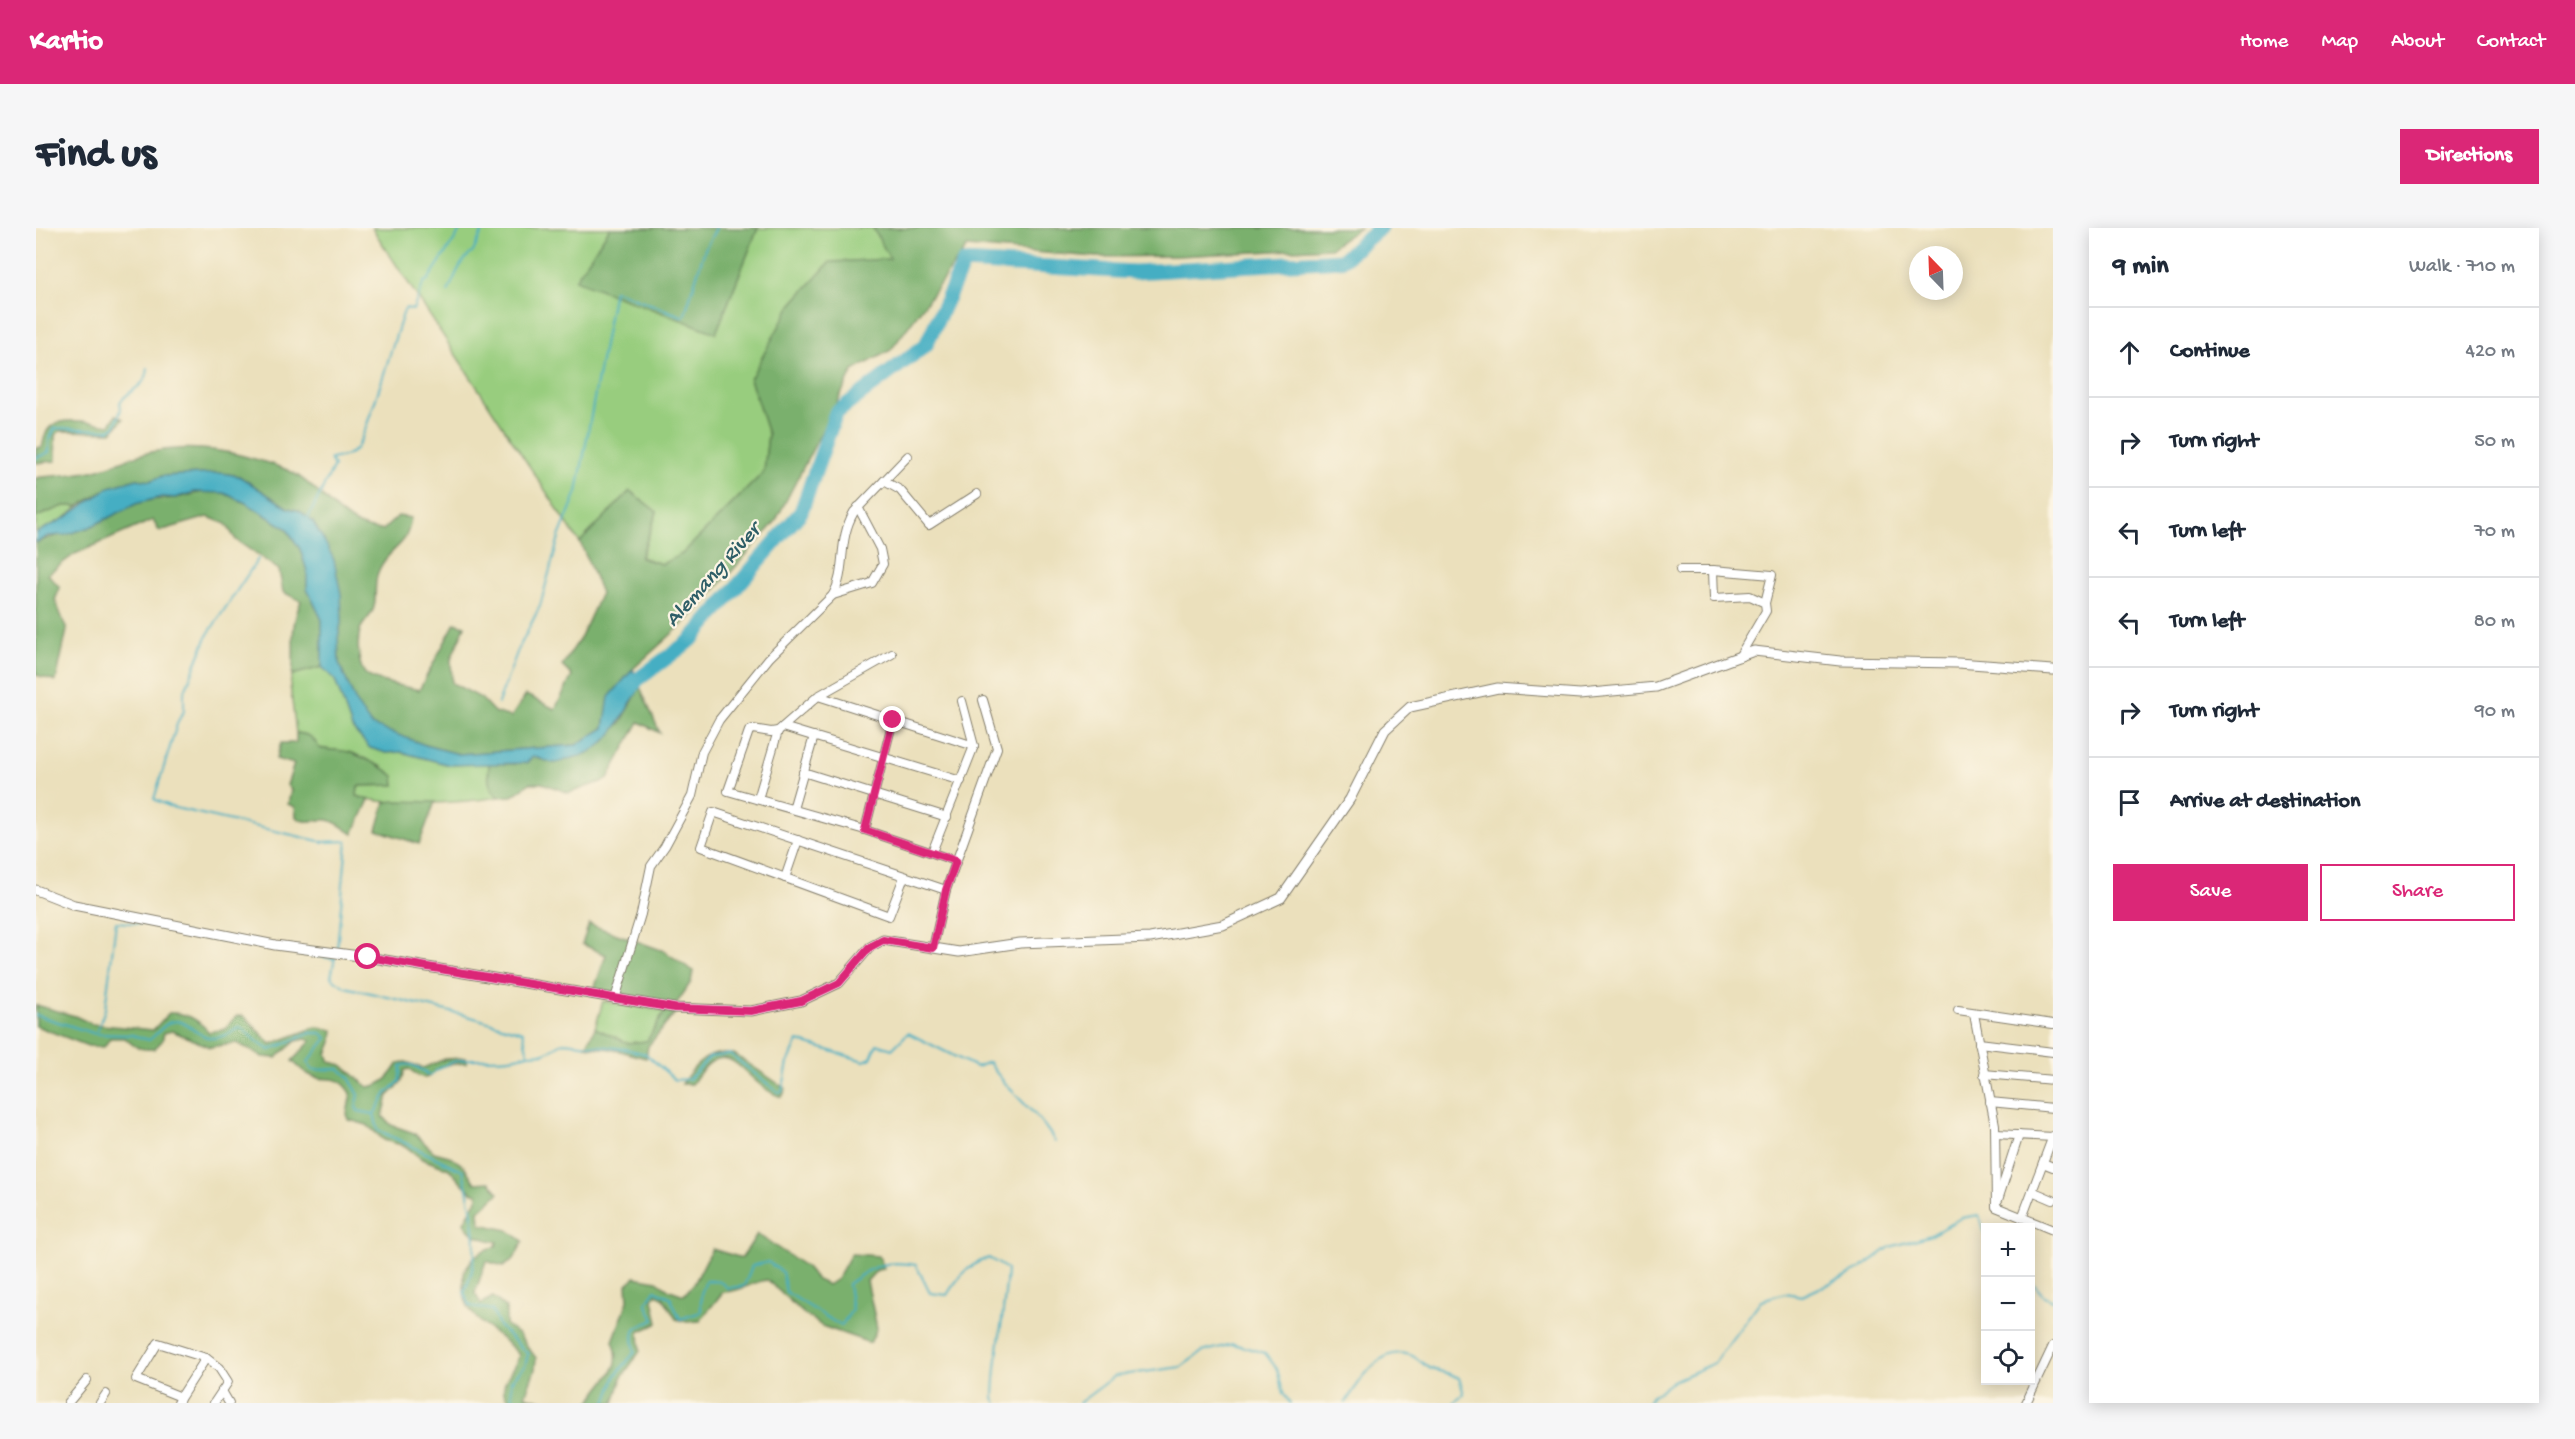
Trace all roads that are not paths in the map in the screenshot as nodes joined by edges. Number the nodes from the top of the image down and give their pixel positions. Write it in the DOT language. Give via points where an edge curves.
graph roads {
  1 [pos="908,456"];
  2 [pos="884,481"];
  3 [pos="977,494"];
  4 [pos="858,507"];
  5 [pos="1680,570"];
  6 [pos="1713,570"];
  7 [pos="833,595"];
  8 [pos="1766,603"];
  9 [pos="892,654"];
  10 [pos="1739,657"];
  11 [pos="2053,670"];
  12 [pos="818,696"];
  13 [pos="983,700"];
  14 [pos="962,701"];
  15 [pos="893,720"];
  16 [pos="781,729"];
  17 [pos="814,736"];
  18 [pos="974,746"];
  19 [pos="884,756"];
  20 [pos="803,772"];
  21 [pos="961,781"];
  22 [pos="873,794"];
  23 [pos="758,799"];
  24 [pos="793,809"];
  25 [pos="947,817"];
  26 [pos="865,830"];
  27 [pos="798,840"];
  28 [pos="933,852"];
  29 [pos="956,861"];
  30 [pos="904,877"];
  31 [pos="784,878"];
  32 [pos="36,890"];
  33 [pos="946,890"];
  34 [pos="933,948"];
  35 [pos="615,999"];
  36 [pos="1959,1010"];
  37 [pos="1974,1014"];
  38 [pos="2053,1024"];
  39 [pos="1979,1043"];
  40 [pos="2053,1052"];
  41 [pos="1984,1074"];
  42 [pos="2053,1080"];
  43 [pos="1990,1102"];
  44 [pos="2053,1108"];
  45 [pos="1996,1134"];
  46 [pos="2019,1135"];
  47 [pos="2053,1137"];
  48 [pos="2043,1162"];
  49 [pos="2053,1167"];
  50 [pos="2032,1191"];
  51 [pos="2053,1200"];
  52 [pos="1996,1207"];
  53 [pos="2022,1218"];
  54 [pos="2053,1230"];
  55 [pos="2053,1347"];
  56 [pos="206,1358"];
  57 [pos="87,1380"];
  58 [pos="222,1391"];
  59 [pos="106,1394"];
  60 [pos="179,1400"];
  61 [pos="68,1403"];
  62 [pos="100,1403"];
  63 [pos="214,1403"];
  64 [pos="229,1403"];
  65 [pos="2026,1403"];
  1 -- 2 [label="street"];
  2 -- 3 [label="street" via="900,490 929,525"];
  2 -- 4 [label="street"];
  4 -- 7 [label="street" via="844,531"];
  4 -- 7 [label="street" via="880,549 883,564 872,583"];
  5 -- 6 [label="street"];
  6 -- 8 [label="street" via="1714,598 1750,596"];
  6 -- 8 [label="street" via="1772,574"];
  7 -- 35 [label="street" via="769,658 716,726 702,752 692,796 651,866 642,914"];
  8 -- 10 [label="street" via="1766,611"];
  9 -- 12 [label="street"];
  10 -- 11 [label="street" via="1754,651 1840,660"];
  10 -- 34 [label="street" via="1656,687 1580,694 1498,688 1410,707 1385,730 1350,799 1281,898 1223,925 1150,938 1020,943 959,952"];
  12 -- 15 [label="street"];
  12 -- 16 [label="street"];
  13 -- 29 [label="street" via="997,748"];
  14 -- 18 [label="street"];
  15 -- 18 [label="street"];
  15 -- 19 [label="street"];
  16 -- 17 [label="street"];
  16 -- 23 [label="street"];
  16 -- 23 [label="street" via="749,732 728,790"];
  17 -- 19 [label="street"];
  17 -- 20 [label="street"];
  18 -- 21 [label="street"];
  19 -- 21 [label="street"];
  19 -- 22 [label="street"];
  20 -- 22 [label="street"];
  20 -- 24 [label="street"];
  21 -- 25 [label="street"];
  22 -- 25 [label="street"];
  22 -- 26 [label="street"];
  23 -- 24 [label="street"];
  24 -- 26 [label="street"];
  25 -- 28 [label="street"];
  26 -- 28 [label="street"];
  27 -- 30 [label="street"];
  27 -- 31 [label="street"];
  27 -- 31 [label="street" via="713,812 701,847"];
  28 -- 29 [label="street"];
  29 -- 33 [label="street"];
  30 -- 31 [label="street" via="889,916"];
  30 -- 33 [label="street"];
  32 -- 35 [label="street" via="74,905 209,933"];
  33 -- 34 [label="street"];
  34 -- 35 [label="street" via="877,942 839,983 801,1001 751,1011 674,1008"];
  36 -- 37 [label="street"];
  37 -- 38 [label="street"];
  37 -- 39 [label="street"];
  39 -- 40 [label="street"];
  39 -- 41 [label="street"];
  41 -- 42 [label="street"];
  41 -- 43 [label="street"];
  43 -- 44 [label="street"];
  43 -- 45 [label="street"];
  45 -- 46 [label="street"];
  45 -- 52 [label="street"];
  46 -- 47 [label="street"];
  46 -- 52 [label="street"];
  47 -- 48 [label="street"];
  48 -- 49 [label="street"];
  48 -- 50 [label="street"];
  50 -- 51 [label="street"];
  50 -- 53 [label="street"];
  52 -- 53 [label="street"];
  53 -- 54 [label="street"];
  55 -- 65 [label="street"];
  56 -- 58 [label="street" via="219,1368 228,1383"];
  56 -- 60 [label="street"];
  56 -- 60 [label="street" via="158,1344 136,1379"];
  57 -- 61 [label="street"];
  58 -- 63 [label="street"];
  58 -- 64 [label="street"];
  59 -- 62 [label="street"];
}
